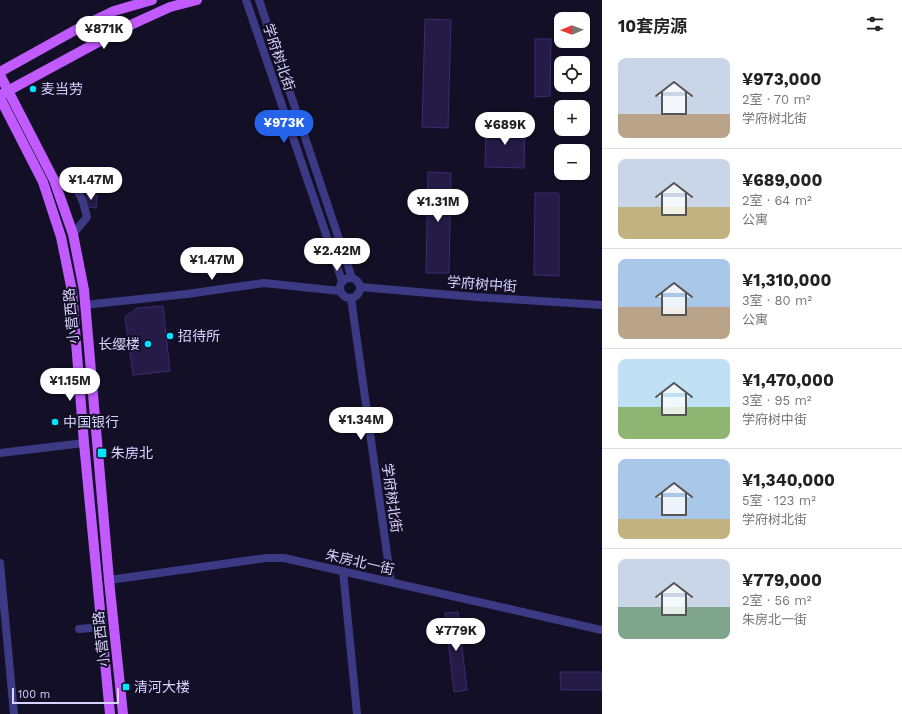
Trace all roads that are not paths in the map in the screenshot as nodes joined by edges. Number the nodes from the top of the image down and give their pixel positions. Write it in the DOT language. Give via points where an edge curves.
graph roads {
  1 [pos="152,0"];
  2 [pos="198,0"];
  3 [pos="246,0"];
  4 [pos="259,0"];
  5 [pos="0,72"];
  6 [pos="0,75"];
  7 [pos="4,92"];
  8 [pos="0,98"];
  9 [pos="54,180"];
  10 [pos="73,234"];
  11 [pos="352,278"];
  12 [pos="342,281"];
  13 [pos="360,287"];
  14 [pos="340,291"];
  15 [pos="351,298"];
  16 [pos="84,305"];
  17 [pos="602,305"];
  18 [pos="84,443"];
  19 [pos="0,453"];
  20 [pos="0,563"];
  21 [pos="343,571"];
  22 [pos="109,580"];
  23 [pos="391,582"];
  24 [pos="102,627"];
  25 [pos="79,629"];
  26 [pos="602,630"];
  27 [pos="14,714"];
  28 [pos="110,714"];
  29 [pos="123,714"];
  30 [pos="357,714"];
  1 -- 5 [label="main road" via="114,11"];
  2 -- 7 [label="main road" via="170,7 124,28"];
  3 -- 12 [label="street, 学府树北街"];
  4 -- 11 [label="street, 学府树北街"];
  6 -- 7 [label="main road, 小营西路"];
  7 -- 9 [label="main road, 小营西路"];
  8 -- 18 [label="main road, 小营西路" via="43,182 62,237 72,291"];
  9 -- 10 [label="main road, 小营西路"];
  9 -- 10 [label="street" via="74,183 83,202 87,217"];
  10 -- 16 [label="main road, 小营西路" via="84,290"];
  11 -- 12 [label="street"];
  11 -- 13 [label="street"];
  12 -- 14 [label="street"];
  13 -- 15 [label="street" via="356,296"];
  13 -- 17 [label="street, 学府树中街"];
  14 -- 15 [label="street" via="344,297"];
  14 -- 16 [label="street" via="264,283"];
  15 -- 23 [label="street, 学府树北街"];
  16 -- 22 [label="main road, 小营西路"];
  18 -- 19 [label="street"];
  18 -- 24 [label="main road, 小营西路"];
  20 -- 27 [label="street"];
  21 -- 22 [label="street, 朱房北一街" via="284,558 266,558"];
  21 -- 23 [label="street, 朱房北一街"];
  21 -- 30 [label="street"];
  22 -- 29 [label="main road, 小营西路"];
  23 -- 26 [label="street, 朱房北一街"];
  24 -- 25 [label="street"];
  24 -- 28 [label="main road, 小营西路"];
}
